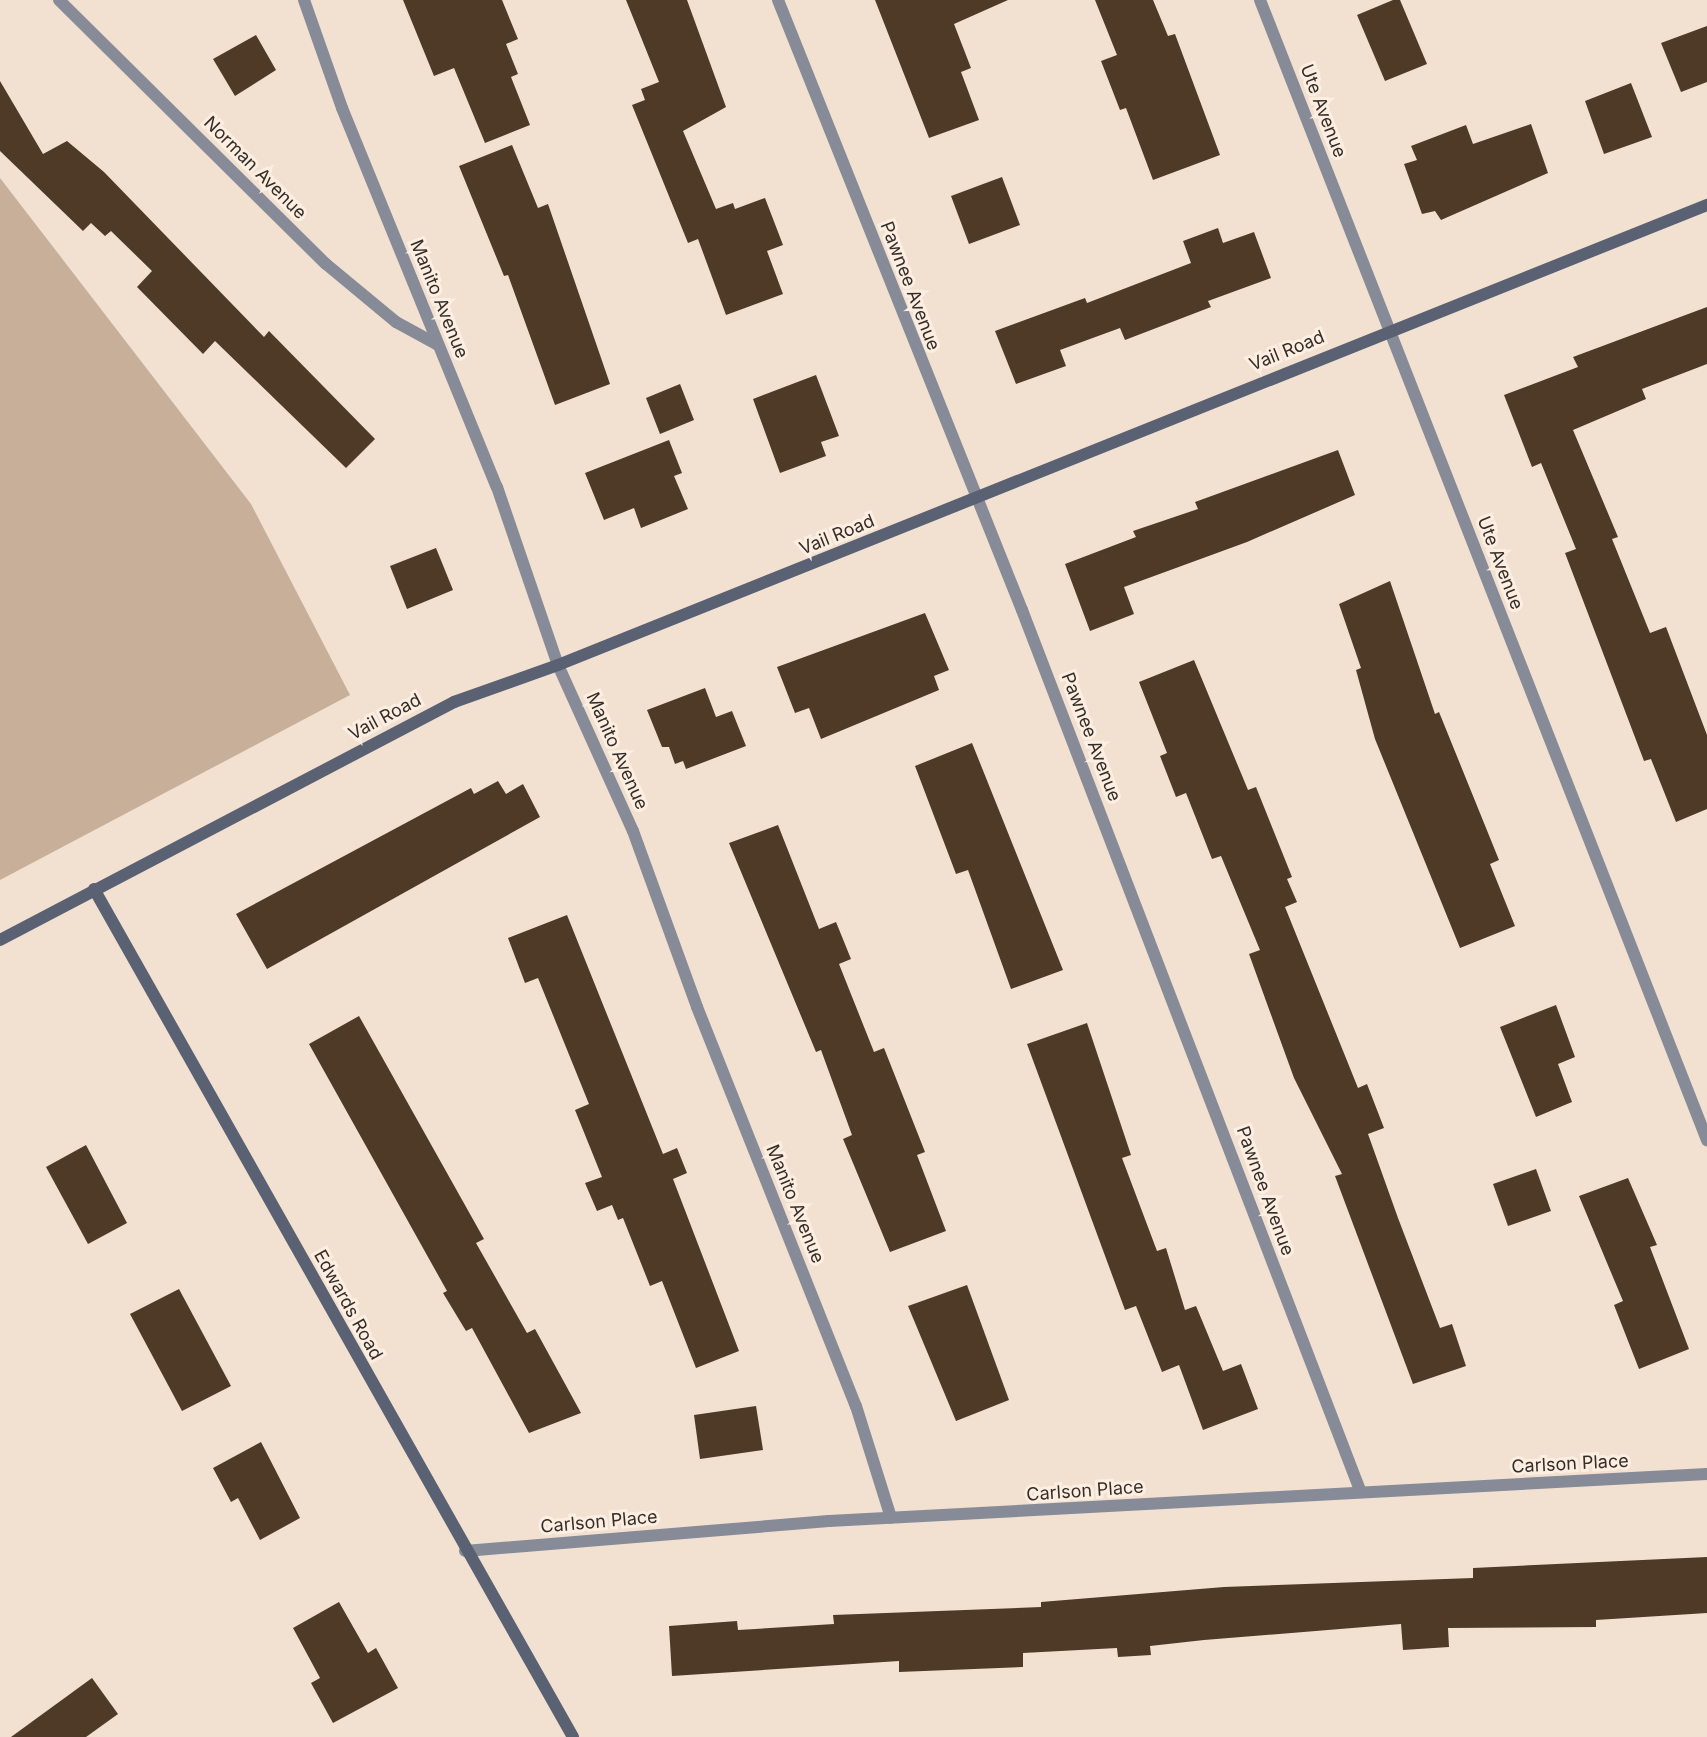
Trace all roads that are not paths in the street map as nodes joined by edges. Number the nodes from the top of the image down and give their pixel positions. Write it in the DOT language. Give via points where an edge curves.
graph roads {
  1 [pos="59,0"];
  2 [pos="304,0"];
  3 [pos="778,0"];
  4 [pos="1260,0"];
  5 [pos="1707,205"];
  6 [pos="1388,329"];
  7 [pos="438,345"];
  8 [pos="974,499"];
  9 [pos="558,666"];
  10 [pos="94,889"];
  11 [pos="0,940"];
  12 [pos="1707,1140"];
  13 [pos="1707,1474"];
  14 [pos="1360,1490"];
  15 [pos="891,1518"];
  16 [pos="465,1551"];
  17 [pos="573,1737"];
  1 -- 7 [label="street, Norman Avenue" via="326,264 396,322"];
  2 -- 7 [label="street, Manito Avenue" via="342,108"];
  3 -- 8 [label="street, Pawnee Avenue"];
  4 -- 6 [label="street, Ute Avenue"];
  5 -- 6 [label="street, Vail Road"];
  6 -- 8 [label="street, Vail Road"];
  6 -- 12 [label="street, Ute Avenue"];
  7 -- 9 [label="street, Manito Avenue" via="497,488"];
  8 -- 9 [label="street, Vail Road"];
  8 -- 14 [label="street, Pawnee Avenue" via="1052,687"];
  9 -- 10 [label="street, Vail Road" via="454,702"];
  9 -- 15 [label="street, Manito Avenue" via="633,831 696,1007 856,1406"];
  10 -- 11 [label="street, Vail Road"];
  10 -- 16 [label="street, Edwards Road"];
  13 -- 14 [label="street, Carlson Place"];
  14 -- 15 [label="street, Carlson Place"];
  15 -- 16 [label="street, Carlson Place"];
  16 -- 17 [label="street, Edwards Road"];
}
